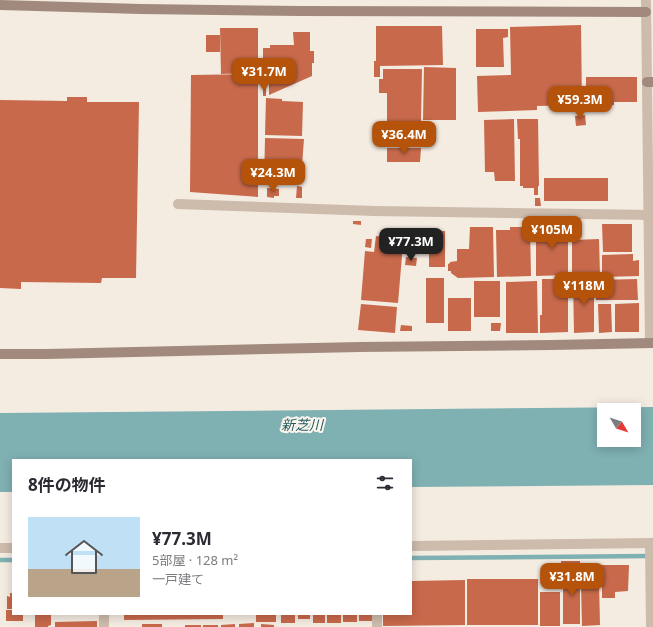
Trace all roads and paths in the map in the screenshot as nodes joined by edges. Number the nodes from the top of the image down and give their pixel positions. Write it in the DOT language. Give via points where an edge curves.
graph roads {
  1 [pos="646,0"];
  2 [pos="141,4"];
  3 [pos="0,5"];
  4 [pos="646,12"];
  5 [pos="650,82"];
  6 [pos="178,204"];
  7 [pos="651,215"];
  8 [pos="651,343"];
  9 [pos="0,354"];
  10 [pos="652,543"];
  11 [pos="412,546"];
  12 [pos="0,548"];
  13 [pos="12,548"];
  14 [pos="104,615"];
  15 [pos="377,615"];
  16 [pos="104,627"];
  17 [pos="377,627"];
  18 [pos="650,627"];
  1 -- 4 [label="street"];
  2 -- 3 [label="street"];
  2 -- 4 [label="street" via="300,11"];
  4 -- 5 [label="street"];
  5 -- 7 [label="street"];
  6 -- 7 [label="street" via="374,211"];
  7 -- 8 [label="street"];
  8 -- 9 [label="street"];
  10 -- 11 [label="street"];
  10 -- 18 [label="street"];
  12 -- 13 [label="street"];
  14 -- 16 [label="street"];
  15 -- 17 [label="street"];
}
